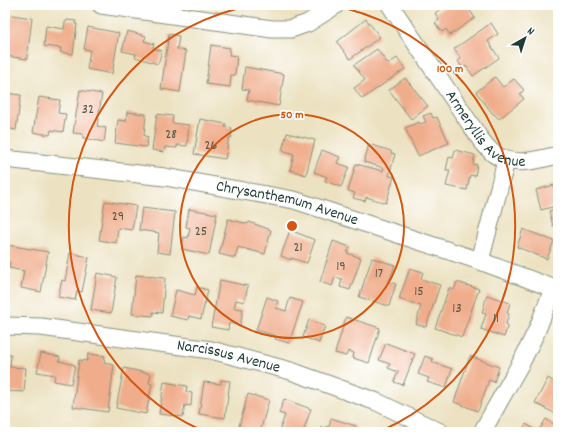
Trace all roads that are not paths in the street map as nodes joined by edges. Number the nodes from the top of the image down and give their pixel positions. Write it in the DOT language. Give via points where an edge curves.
graph roads {
  1 [pos="101,5"];
  2 [pos="336,5"];
  3 [pos="390,5"];
  4 [pos="558,155"];
  5 [pos="5,159"];
  6 [pos="506,161"];
  7 [pos="480,261"];
  8 [pos="556,290"];
  9 [pos="5,326"];
  10 [pos="440,432"];
  11 [pos="482,432"];
  1 -- 2 [label="street" via="272,29 292,28 308,23"];
  3 -- 6 [label="street, Armeryllis Avenue" via="481,140 493,154"];
  4 -- 6 [label="street, Armeryllis Avenue" via="519,163"];
  5 -- 7 [label="street, Chrysanthemum Avenue" via="165,177 294,200"];
  6 -- 7 [label="street"];
  7 -- 8 [label="street, Chrysanthemum Avenue"];
  8 -- 11 [label="street" via="523,359"];
  9 -- 10 [label="street, Narcissus Avenue" via="41,327 211,350 291,371 377,402"];
}
